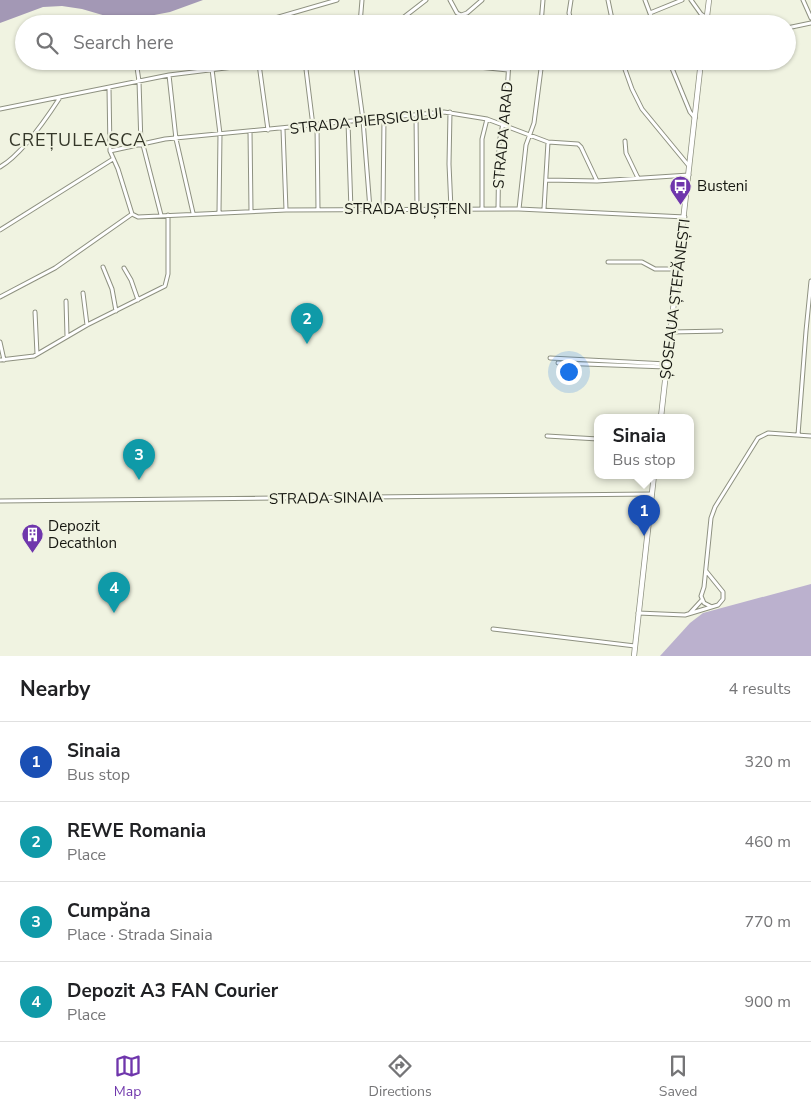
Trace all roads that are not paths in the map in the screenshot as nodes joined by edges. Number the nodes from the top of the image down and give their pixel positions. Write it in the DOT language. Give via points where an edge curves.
graph roads {
  1 [pos="337,0"];
  2 [pos="362,0"];
  3 [pos="450,0"];
  4 [pos="482,0"];
  5 [pos="543,0"];
  6 [pos="571,0"];
  7 [pos="608,0"];
  8 [pos="645,0"];
  9 [pos="682,0"];
  10 [pos="691,0"];
  11 [pos="709,0"];
  12 [pos="803,0"];
  13 [pos="424,1"];
  14 [pos="650,13"];
  15 [pos="285,15"];
  16 [pos="361,15"];
  17 [pos="407,15"];
  18 [pos="461,15"];
  19 [pos="541,15"];
  20 [pos="569,15"];
  21 [pos="611,15"];
  22 [pos="701,15"];
  23 [pos="708,15"];
  24 [pos="811,18"];
  25 [pos="811,23"];
  26 [pos="796,26"];
  27 [pos="137,70"];
  28 [pos="205,70"];
  29 [pos="212,70"];
  30 [pos="260,70"];
  31 [pos="306,70"];
  32 [pos="356,70"];
  33 [pos="508,70"];
  34 [pos="541,70"];
  35 [pos="625,70"];
  36 [pos="673,70"];
  37 [pos="700,70"];
  38 [pos="169,75"];
  39 [pos="139,81"];
  40 [pos="109,88"];
  41 [pos="60,98"];
  42 [pos="0,109"];
  43 [pos="450,112"];
  44 [pos="416,115"];
  45 [pos="384,118"];
  46 [pos="487,119"];
  47 [pos="695,119"];
  48 [pos="363,120"];
  49 [pos="348,122"];
  50 [pos="503,124"];
  51 [pos="315,125"];
  52 [pos="283,129"];
  53 [pos="268,130"];
  54 [pos="250,132"];
  55 [pos="220,134"];
  56 [pos="528,134"];
  57 [pos="176,138"];
  58 [pos="625,140"];
  59 [pos="548,142"];
  60 [pos="142,145"];
  61 [pos="110,151"];
  62 [pos="113,159"];
  63 [pos="690,166"];
  64 [pos="0,167"];
  65 [pos="689,175"];
  66 [pos="638,178"];
  67 [pos="546,180"];
  68 [pos="597,181"];
  69 [pos="370,209"];
  70 [pos="383,209"];
  71 [pos="417,209"];
  72 [pos="451,209"];
  73 [pos="482,209"];
  74 [pos="498,209"];
  75 [pos="520,209"];
  76 [pos="544,209"];
  77 [pos="286,210"];
  78 [pos="318,210"];
  79 [pos="351,210"];
  80 [pos="252,211"];
  81 [pos="219,212"];
  82 [pos="193,213"];
  83 [pos="132,214"];
  84 [pos="161,215"];
  85 [pos="168,215"];
  86 [pos="685,217"];
  87 [pos="0,230"];
  88 [pos="608,262"];
  89 [pos="103,267"];
  90 [pos="124,268"];
  91 [pos="679,269"];
  92 [pos="811,281"];
  93 [pos="83,293"];
  94 [pos="0,297"];
  95 [pos="138,300"];
  96 [pos="66,301"];
  97 [pos="116,311"];
  98 [pos="35,312"];
  99 [pos="87,325"];
  100 [pos="721,331"];
  101 [pos="671,332"];
  102 [pos="67,336"];
  103 [pos="0,342"];
  104 [pos="37,354"];
  105 [pos="550,358"];
  106 [pos="2,360"];
  107 [pos="558,363"];
  108 [pos="667,366"];
  109 [pos="661,414"];
  110 [pos="798,435"];
  111 [pos="546,436"];
  112 [pos="811,436"];
  113 [pos="594,440"];
  114 [pos="654,479"];
  115 [pos="652,494"];
  116 [pos="0,501"];
  117 [pos="706,571"];
  118 [pos="710,585"];
  119 [pos="702,600"];
  120 [pos="710,606"];
  121 [pos="638,613"];
  122 [pos="689,613"];
  123 [pos="493,629"];
  124 [pos="635,646"];
  125 [pos="634,656"];
  1 -- 15 [label="street"];
  2 -- 16 [label="street"];
  3 -- 18 [label="street"];
  4 -- 18 [label="street"];
  5 -- 19 [label="street"];
  6 -- 20 [label="street"];
  7 -- 21 [label="street"];
  8 -- 14 [label="street"];
  9 -- 14 [label="street"];
  10 -- 22 [label="street"];
  11 -- 23 [label="main road"];
  12 -- 24 [label="street"];
  13 -- 17 [label="street"];
  25 -- 26 [label="street"];
  27 -- 39 [label="street"];
  28 -- 38 [label="street"];
  29 -- 55 [label="street"];
  30 -- 53 [label="street"];
  31 -- 51 [label="street"];
  32 -- 48 [label="street"];
  33 -- 50 [label="street, STRADA ARAD"];
  34 -- 56 [label="street" via="534,123"];
  35 -- 63 [label="street" via="642,110"];
  36 -- 47 [label="street"];
  37 -- 47 [label="main road, ȘOSEAUA ȘTEFĂNEȘTI"];
  38 -- 39 [label="street"];
  38 -- 57 [label="street"];
  39 -- 40 [label="street"];
  39 -- 60 [label="street"];
  40 -- 41 [label="street"];
  40 -- 61 [label="street"];
  41 -- 42 [label="street"];
  41 -- 64 [label="street" via="38,129"];
  43 -- 44 [label="street, STRADA PIERSICULUI"];
  43 -- 46 [label="street, STRADA PIERSICULUI"];
  43 -- 72 [label="street"];
  44 -- 45 [label="street, STRADA PIERSICULUI"];
  44 -- 71 [label="street"];
  45 -- 48 [label="street, STRADA PIERSICULUI"];
  45 -- 70 [label="street"];
  46 -- 50 [label="street, STRADA PIERSICULUI"];
  46 -- 73 [label="street" via="482,140"];
  47 -- 63 [label="main road, ȘOSEAUA ȘTEFĂNEȘTI"];
  48 -- 49 [label="street, STRADA PIERSICULUI"];
  48 -- 69 [label="street"];
  49 -- 51 [label="street, STRADA PIERSICULUI"];
  49 -- 79 [label="street"];
  50 -- 56 [label="street, STRADA PIERSICULUI"];
  50 -- 74 [label="street, STRADA ARAD" via="499,142"];
  51 -- 52 [label="street, STRADA PIERSICULUI"];
  51 -- 78 [label="street"];
  52 -- 53 [label="street, STRADA PIERSICULUI"];
  52 -- 77 [label="street"];
  53 -- 54 [label="street, STRADA PIERSICULUI"];
  54 -- 55 [label="street, STRADA PIERSICULUI"];
  54 -- 80 [label="street"];
  55 -- 57 [label="street, STRADA PIERSICULUI"];
  55 -- 81 [label="street"];
  56 -- 59 [label="street, STRADA PIERSICULUI"];
  56 -- 75 [label="street"];
  57 -- 60 [label="street, STRADA PIERSICULUI"];
  57 -- 82 [label="street"];
  58 -- 66 [label="street" via="626,153"];
  59 -- 67 [label="street"];
  59 -- 68 [label="street, STRADA PIERSICULUI" via="580,145"];
  60 -- 61 [label="street, STRADA PIERSICULUI"];
  60 -- 84 [label="street"];
  61 -- 62 [label="street"];
  62 -- 83 [label="street"];
  62 -- 87 [label="street"];
  63 -- 65 [label="main road, ȘOSEAUA ȘTEFĂNEȘTI"];
  65 -- 66 [label="street"];
  65 -- 86 [label="main road, ȘOSEAUA ȘTEFĂNEȘTI"];
  66 -- 68 [label="street"];
  67 -- 68 [label="street"];
  67 -- 76 [label="street"];
  69 -- 70 [label="street, STRADA BUȘTENI"];
  69 -- 79 [label="street, STRADA BUȘTENI"];
  70 -- 71 [label="street, STRADA BUȘTENI"];
  71 -- 72 [label="street, STRADA BUȘTENI"];
  72 -- 73 [label="street, STRADA BUȘTENI"];
  73 -- 74 [label="street, STRADA BUȘTENI"];
  74 -- 75 [label="street, STRADA BUȘTENI"];
  75 -- 76 [label="street, STRADA BUȘTENI"];
  76 -- 86 [label="street, STRADA BUȘTENI"];
  77 -- 78 [label="street, STRADA BUȘTENI"];
  77 -- 80 [label="street, STRADA BUȘTENI"];
  78 -- 79 [label="street, STRADA BUȘTENI"];
  80 -- 81 [label="street, STRADA BUȘTENI"];
  81 -- 82 [label="street, STRADA BUȘTENI"];
  82 -- 85 [label="street, STRADA BUȘTENI"];
  83 -- 84 [label="street, STRADA BUȘTENI" via="138,217"];
  83 -- 94 [label="street" via="55,268"];
  84 -- 85 [label="street, STRADA BUȘTENI"];
  85 -- 95 [label="street" via="167,283"];
  86 -- 91 [label="main road, ȘOSEAUA ȘTEFĂNEȘTI"];
  88 -- 91 [label="street" via="642,262 653,268"];
  89 -- 97 [label="street"];
  90 -- 95 [label="street"];
  91 -- 101 [label="main road, ȘOSEAUA ȘTEFĂNEȘTI"];
  92 -- 110 [label="street"];
  93 -- 99 [label="street"];
  95 -- 97 [label="street"];
  96 -- 102 [label="street"];
  97 -- 99 [label="street"];
  98 -- 104 [label="street"];
  99 -- 102 [label="street"];
  100 -- 101 [label="street"];
  101 -- 108 [label="main road, ȘOSEAUA ȘTEFĂNEȘTI"];
  102 -- 104 [label="street"];
  103 -- 106 [label="street"];
  104 -- 106 [label="street"];
  105 -- 108 [label="street"];
  107 -- 108 [label="street"];
  108 -- 109 [label="main road, ȘOSEAUA ȘTEFĂNEȘTI"];
  110 -- 112 [label="street"];
  110 -- 117 [label="street" via="768,433 758,438 712,512"];
  111 -- 113 [label="street"];
  114 -- 115 [label="main road"];
  115 -- 116 [label="street, STRADA SINAIA"];
  115 -- 121 [label="main road"];
  117 -- 118 [label="street"];
  117 -- 118 [label="street"];
  118 -- 119 [label="street" via="701,593"];
  118 -- 120 [label="street" via="718,586 723,592 718,605"];
  119 -- 120 [label="street"];
  119 -- 122 [label="street"];
  120 -- 122 [label="street"];
  121 -- 122 [label="street" via="676,616"];
  121 -- 124 [label="main road"];
  123 -- 124 [label="street"];
  124 -- 125 [label="main road"];
}
